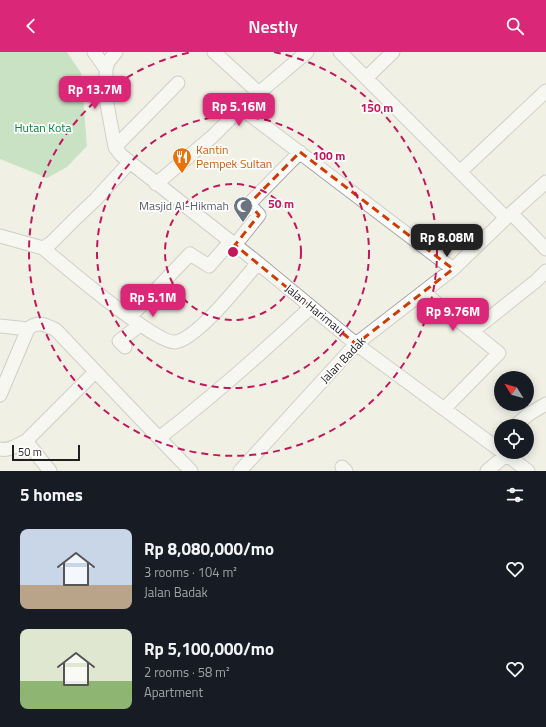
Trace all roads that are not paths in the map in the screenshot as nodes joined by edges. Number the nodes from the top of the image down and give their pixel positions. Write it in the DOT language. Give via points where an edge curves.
graph roads {
  1 [pos="94,52"];
  2 [pos="116,52"];
  3 [pos="214,52"];
  4 [pos="308,52"];
  5 [pos="340,52"];
  6 [pos="394,52"];
  7 [pos="106,69"];
  8 [pos="366,78"];
  9 [pos="178,83"];
  10 [pos="546,92"];
  11 [pos="258,93"];
  12 [pos="242,108"];
  13 [pos="115,147"];
  14 [pos="300,152"];
  15 [pos="129,163"];
  16 [pos="461,171"];
  17 [pos="546,182"];
  18 [pos="156,184"];
  19 [pos="509,216"];
  20 [pos="0,236"];
  21 [pos="232,243"];
  22 [pos="43,248"];
  23 [pos="546,249"];
  24 [pos="258,263"];
  25 [pos="453,269"];
  26 [pos="546,271"];
  27 [pos="423,292"];
  28 [pos="311,307"];
  29 [pos="135,321"];
  30 [pos="0,326"];
  31 [pos="28,329"];
  32 [pos="473,331"];
  33 [pos="356,344"];
  34 [pos="125,347"];
  35 [pos="95,372"];
  36 [pos="1,392"];
  37 [pos="546,404"];
  38 [pos="444,409"];
  39 [pos="523,419"];
  40 [pos="159,438"];
  41 [pos="26,441"];
  42 [pos="494,443"];
  43 [pos="0,449"];
  44 [pos="494,459"];
  45 [pos="514,459"];
  46 [pos="50,471"];
  47 [pos="191,471"];
  48 [pos="240,471"];
  49 [pos="487,471"];
  50 [pos="528,471"];
  1 -- 7 [label="street"];
  2 -- 7 [label="street"];
  3 -- 11 [label="street"];
  4 -- 11 [label="street"];
  5 -- 8 [label="street"];
  6 -- 8 [label="street"];
  7 -- 13 [label="street" via="107,104"];
  8 -- 16 [label="street"];
  9 -- 13 [label="street"];
  10 -- 16 [label="street"];
  11 -- 12 [label="street"];
  12 -- 14 [label="street"];
  12 -- 18 [label="street"];
  13 -- 15 [label="street, Jalan Harimau"];
  14 -- 21 [label="street" via="249,204 258,215"];
  14 -- 25 [label="street"];
  15 -- 18 [label="street, Jalan Harimau"];
  15 -- 22 [label="street" via="96,200"];
  16 -- 19 [label="street"];
  17 -- 19 [label="street, Jalan Badak"];
  18 -- 21 [label="street, Jalan Harimau"];
  19 -- 23 [label="street"];
  19 -- 25 [label="street, Jalan Badak"];
  20 -- 22 [label="street"];
  21 -- 24 [label="street, Jalan Harimau"];
  21 -- 29 [label="street" via="208,266 190,254"];
  22 -- 29 [label="street"];
  24 -- 28 [label="street, Jalan Harimau"];
  24 -- 29 [label="street" via="208,320 177,342 165,340"];
  25 -- 27 [label="street, Jalan Badak"];
  26 -- 32 [label="street"];
  27 -- 32 [label="street"];
  27 -- 33 [label="street, Jalan Badak"];
  28 -- 33 [label="street, Jalan Harimau"];
  28 -- 40 [label="street" via="265,351"];
  29 -- 34 [label="street" via="119,341"];
  30 -- 31 [label="street"];
  31 -- 35 [label="street" via="38,323 56,330"];
  31 -- 36 [label="street"];
  32 -- 38 [label="street" via="499,352"];
  33 -- 38 [label="street, Jalan Harimau"];
  33 -- 48 [label="street, Jalan Badak"];
  35 -- 40 [label="street"];
  35 -- 41 [label="street"];
  37 -- 39 [label="street"];
  38 -- 42 [label="street, Jalan Harimau"];
  40 -- 47 [label="street"];
  41 -- 43 [label="street" via="6,450"];
  41 -- 46 [label="street"];
  44 -- 49 [label="street"];
  45 -- 50 [label="street, Jalan Harimau"];
}
